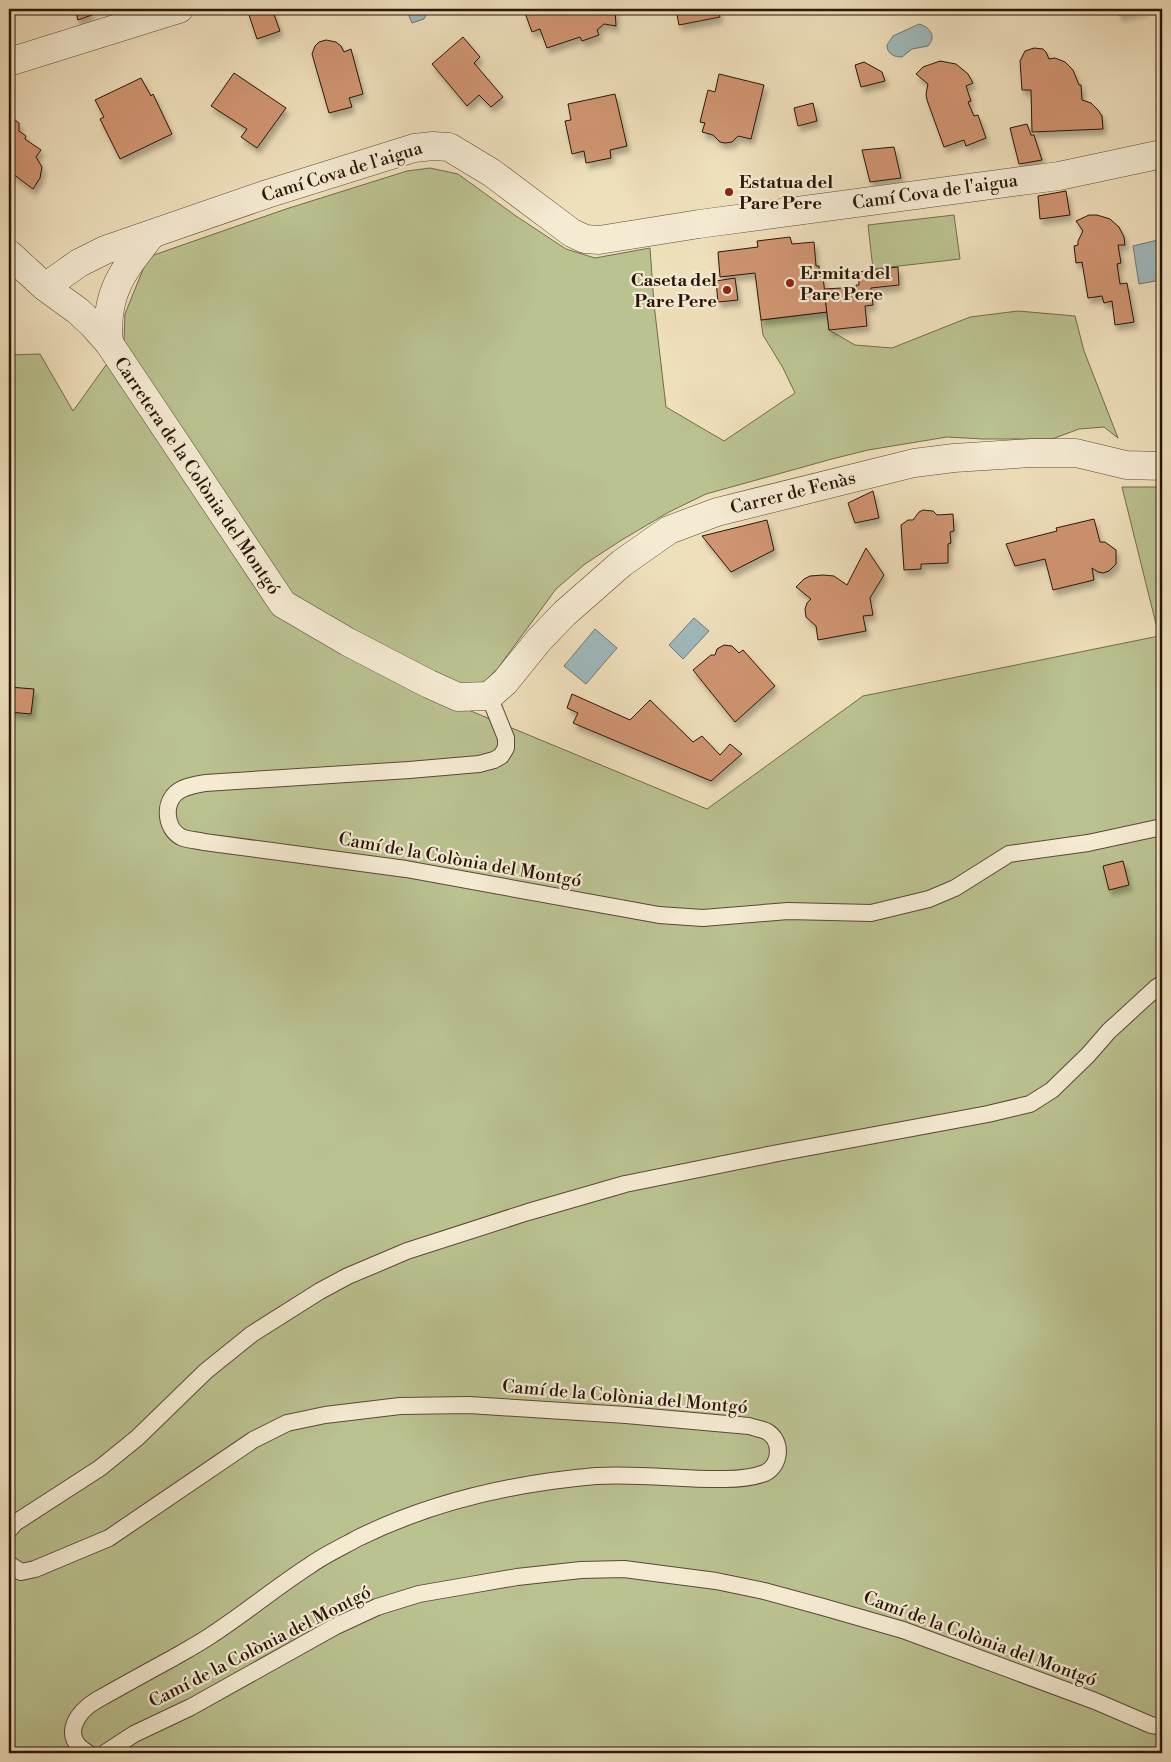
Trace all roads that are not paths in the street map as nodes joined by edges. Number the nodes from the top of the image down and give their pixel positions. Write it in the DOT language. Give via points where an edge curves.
graph roads {
  1 [pos="179,9"];
  2 [pos="9,62"];
  3 [pos="1162,154"];
  4 [pos="152,234"];
  5 [pos="9,254"];
  6 [pos="45,287"];
  7 [pos="109,343"];
  8 [pos="1162,466"];
  9 [pos="489,696"];
  10 [pos="1162,827"];
  11 [pos="1162,984"];
  12 [pos="9,1530"];
  13 [pos="9,1564"];
  14 [pos="1162,1727"];
  15 [pos="88,1753"];
  16 [pos="105,1753"];
  1 -- 2 [label="street"];
  3 -- 4 [label="street, Camí Cova de l'aigua" via="1059,176 599,240 572,234 485,168 449,147 433,146 414,148 267,194"];
  4 -- 6 [label="street, Camí Cova de l'aigua" via="79,262"];
  4 -- 7 [label="street" via="124,270 114,291 108,317"];
  5 -- 6 [label="street, Carretera de la Colònia del Montgó"];
  6 -- 7 [label="street, Carretera de la Colònia del Montgó" via="78,311"];
  7 -- 9 [label="street, Carretera de la Colònia del Montgó" via="283,604 348,642 458,697"];
  8 -- 9 [label="street, Carrer de Fenàs" via="1126,465 1076,454 954,458 898,466 717,512 670,530 616,568 565,613"];
  9 -- 10 [label="lane, Camí de la Colònia del Montgó" via="506,738 502,756 494,760 409,770 187,786 169,803 169,822 182,838 406,869 659,915 703,918 788,911 870,913 929,899 955,888 1009,854 1088,843"];
  11 -- 12 [label="lane" via="1109,1031 1052,1090 1030,1104 624,1184 407,1251 348,1276 252,1334 206,1371 137,1438"];
  13 -- 15 [label="lane, Camí de la Colònia del Montgó" via="21,1572 35,1570 109,1538 254,1440 287,1423 333,1413 400,1406 469,1406 626,1415 749,1426 768,1432 776,1442 779,1454 774,1466 750,1478 598,1476 548,1482 466,1498 405,1518 359,1538 311,1564 209,1637 90,1705 74,1723 73,1731 74,1742"];
  14 -- 16 [label="lane, Camí de la Colònia del Montgó" via="903,1630 764,1591 624,1569 581,1570 419,1594 377,1607 134,1734"];
}
